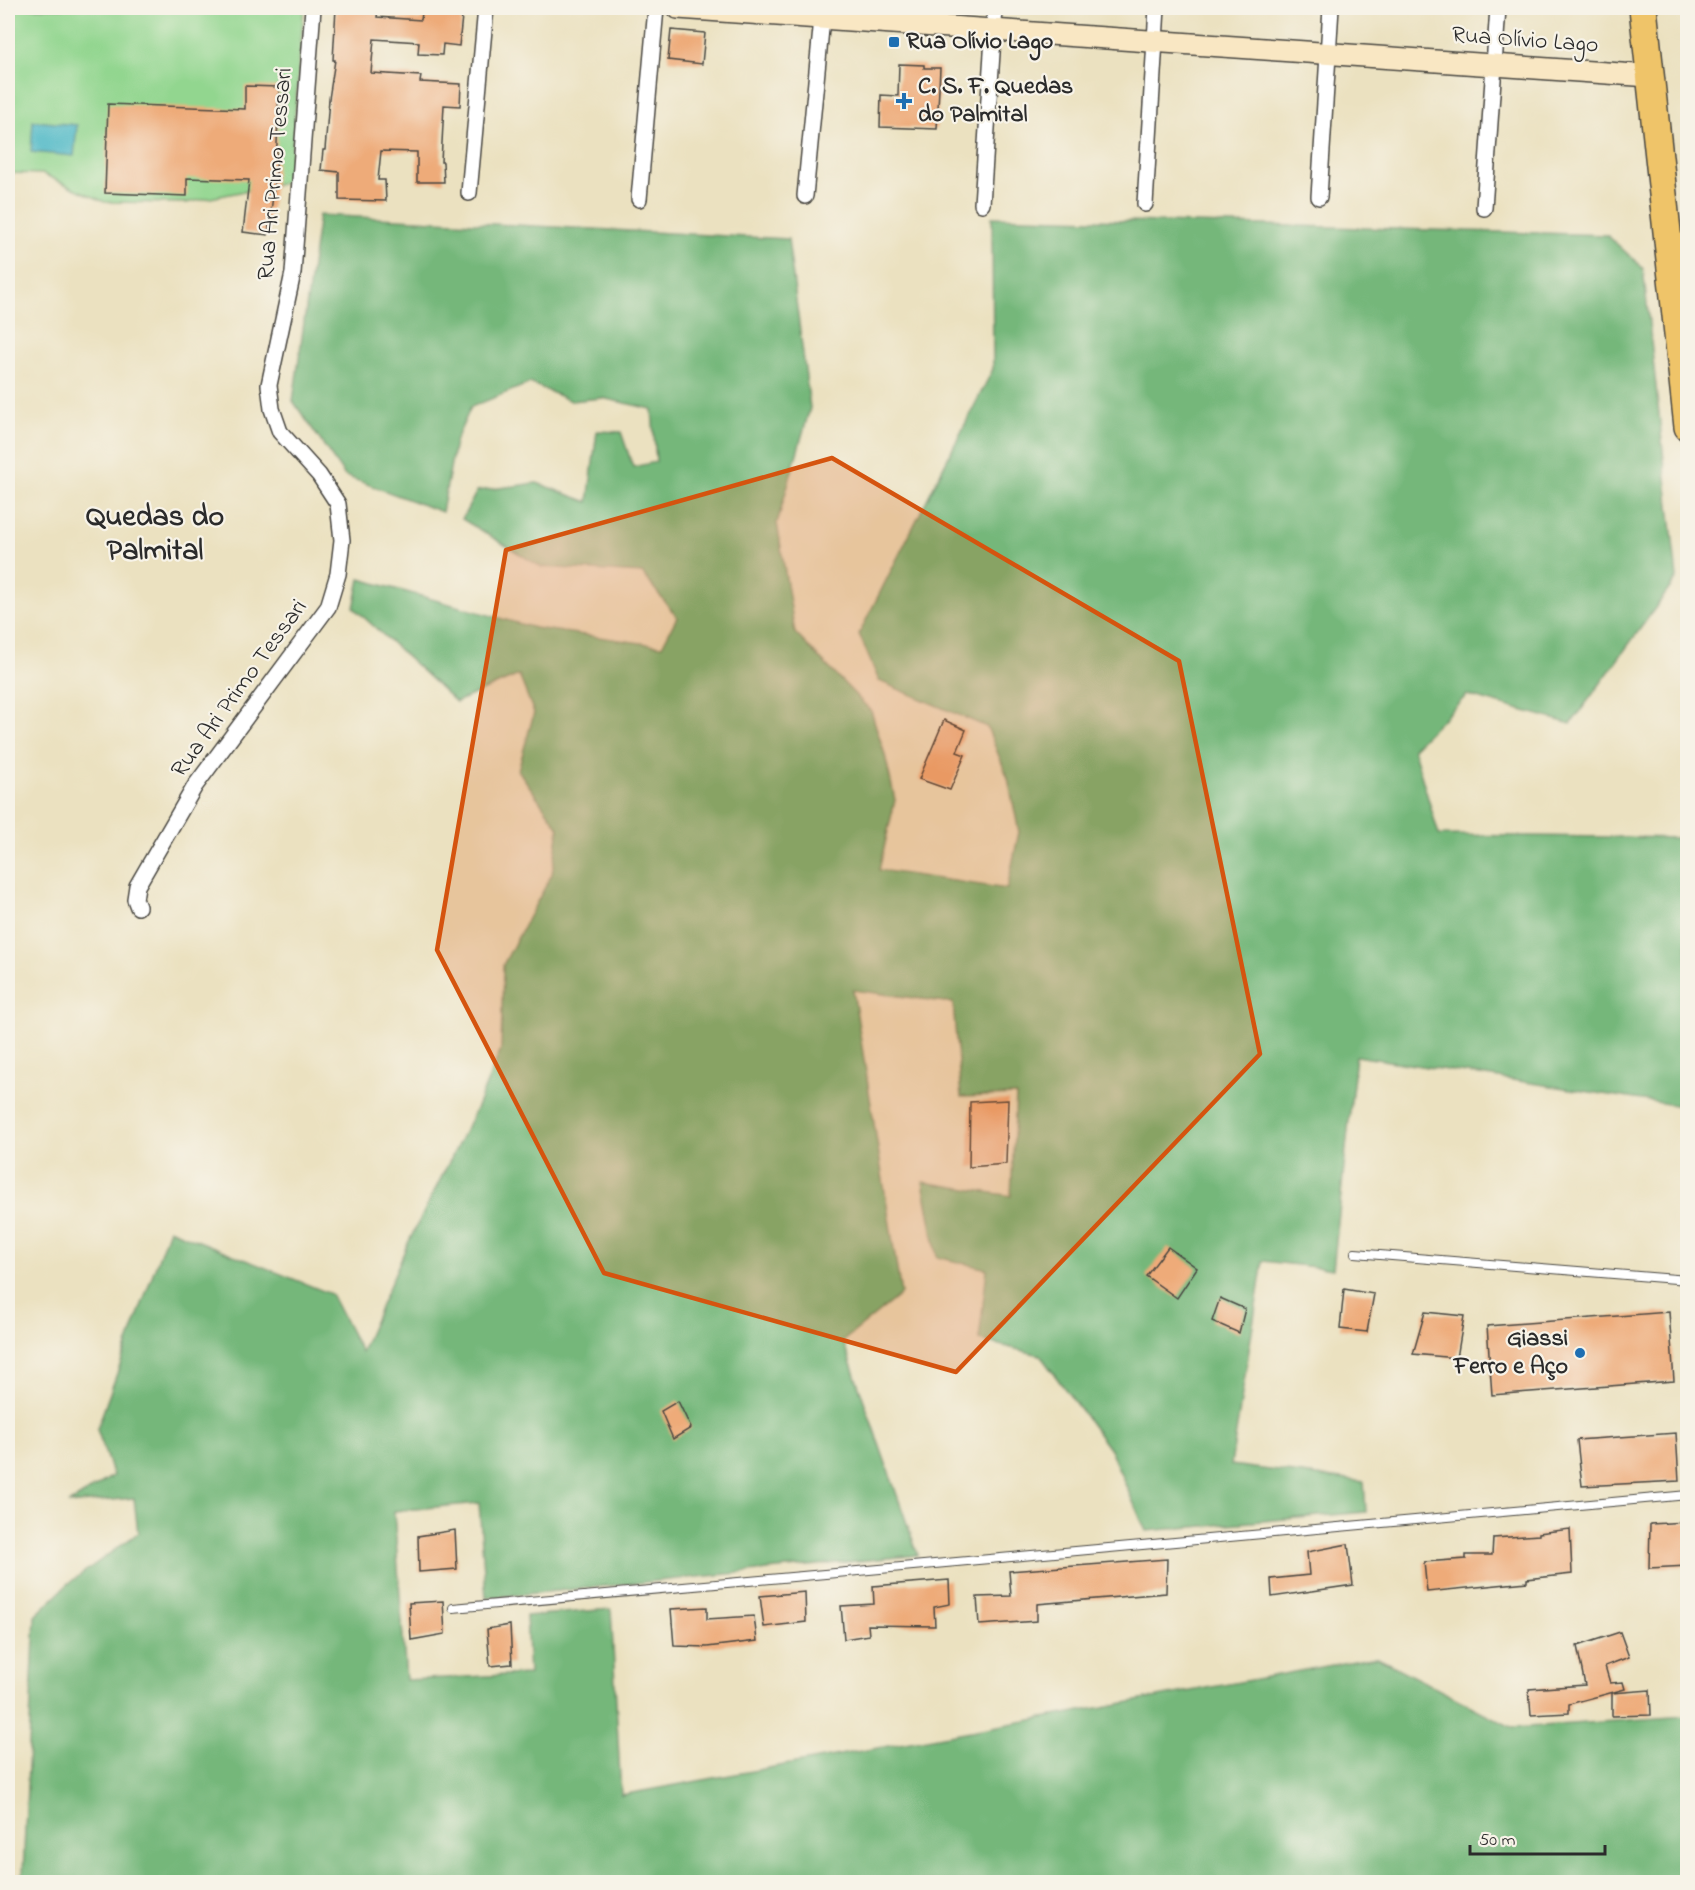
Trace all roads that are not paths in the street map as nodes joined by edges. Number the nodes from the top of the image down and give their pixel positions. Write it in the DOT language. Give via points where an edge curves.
graph roads {
  1 [pos="313,8"];
  2 [pos="486,8"];
  3 [pos="656,8"];
  4 [pos="678,8"];
  5 [pos="995,8"];
  6 [pos="1156,8"];
  7 [pos="1331,8"];
  8 [pos="1498,8"];
  9 [pos="1643,8"];
  10 [pos="823,13"];
  11 [pos="993,29"];
  12 [pos="1155,41"];
  13 [pos="1328,53"];
  14 [pos="1494,64"];
  15 [pos="1650,75"];
  16 [pos="469,193"];
  17 [pos="805,196"];
  18 [pos="1319,197"];
  19 [pos="639,199"];
  20 [pos="982,204"];
  21 [pos="1145,204"];
  22 [pos="1484,208"];
  23 [pos="1688,427"];
  24 [pos="138,906"];
  25 [pos="1355,1253"];
  26 [pos="1688,1280"];
  27 [pos="1688,1495"];
  28 [pos="453,1608"];
  1 -- 24 [label="street, Rua Ari Primo Tessari" via="293,273 269,384 280,432 319,475 338,504 342,540 338,574 328,607 195,786 137,886"];
  2 -- 16 [label="street"];
  3 -- 19 [label="street"];
  4 -- 10 [label="street, Rua Olívio Lago"];
  5 -- 11 [label="street"];
  6 -- 12 [label="street"];
  7 -- 13 [label="street"];
  8 -- 14 [label="street"];
  9 -- 15 [label="highway"];
  10 -- 11 [label="street, Rua Olívio Lago"];
  10 -- 17 [label="street"];
  11 -- 12 [label="street, Rua Olívio Lago"];
  11 -- 20 [label="street"];
  12 -- 13 [label="street, Rua Olívio Lago"];
  12 -- 21 [label="street"];
  13 -- 14 [label="street, Rua Olívio Lago"];
  13 -- 18 [label="street"];
  14 -- 15 [label="street, Rua Olívio Lago"];
  14 -- 22 [label="street"];
  15 -- 23 [label="highway"];
  25 -- 26 [label="lane"];
  27 -- 28 [label="lane"];
}
